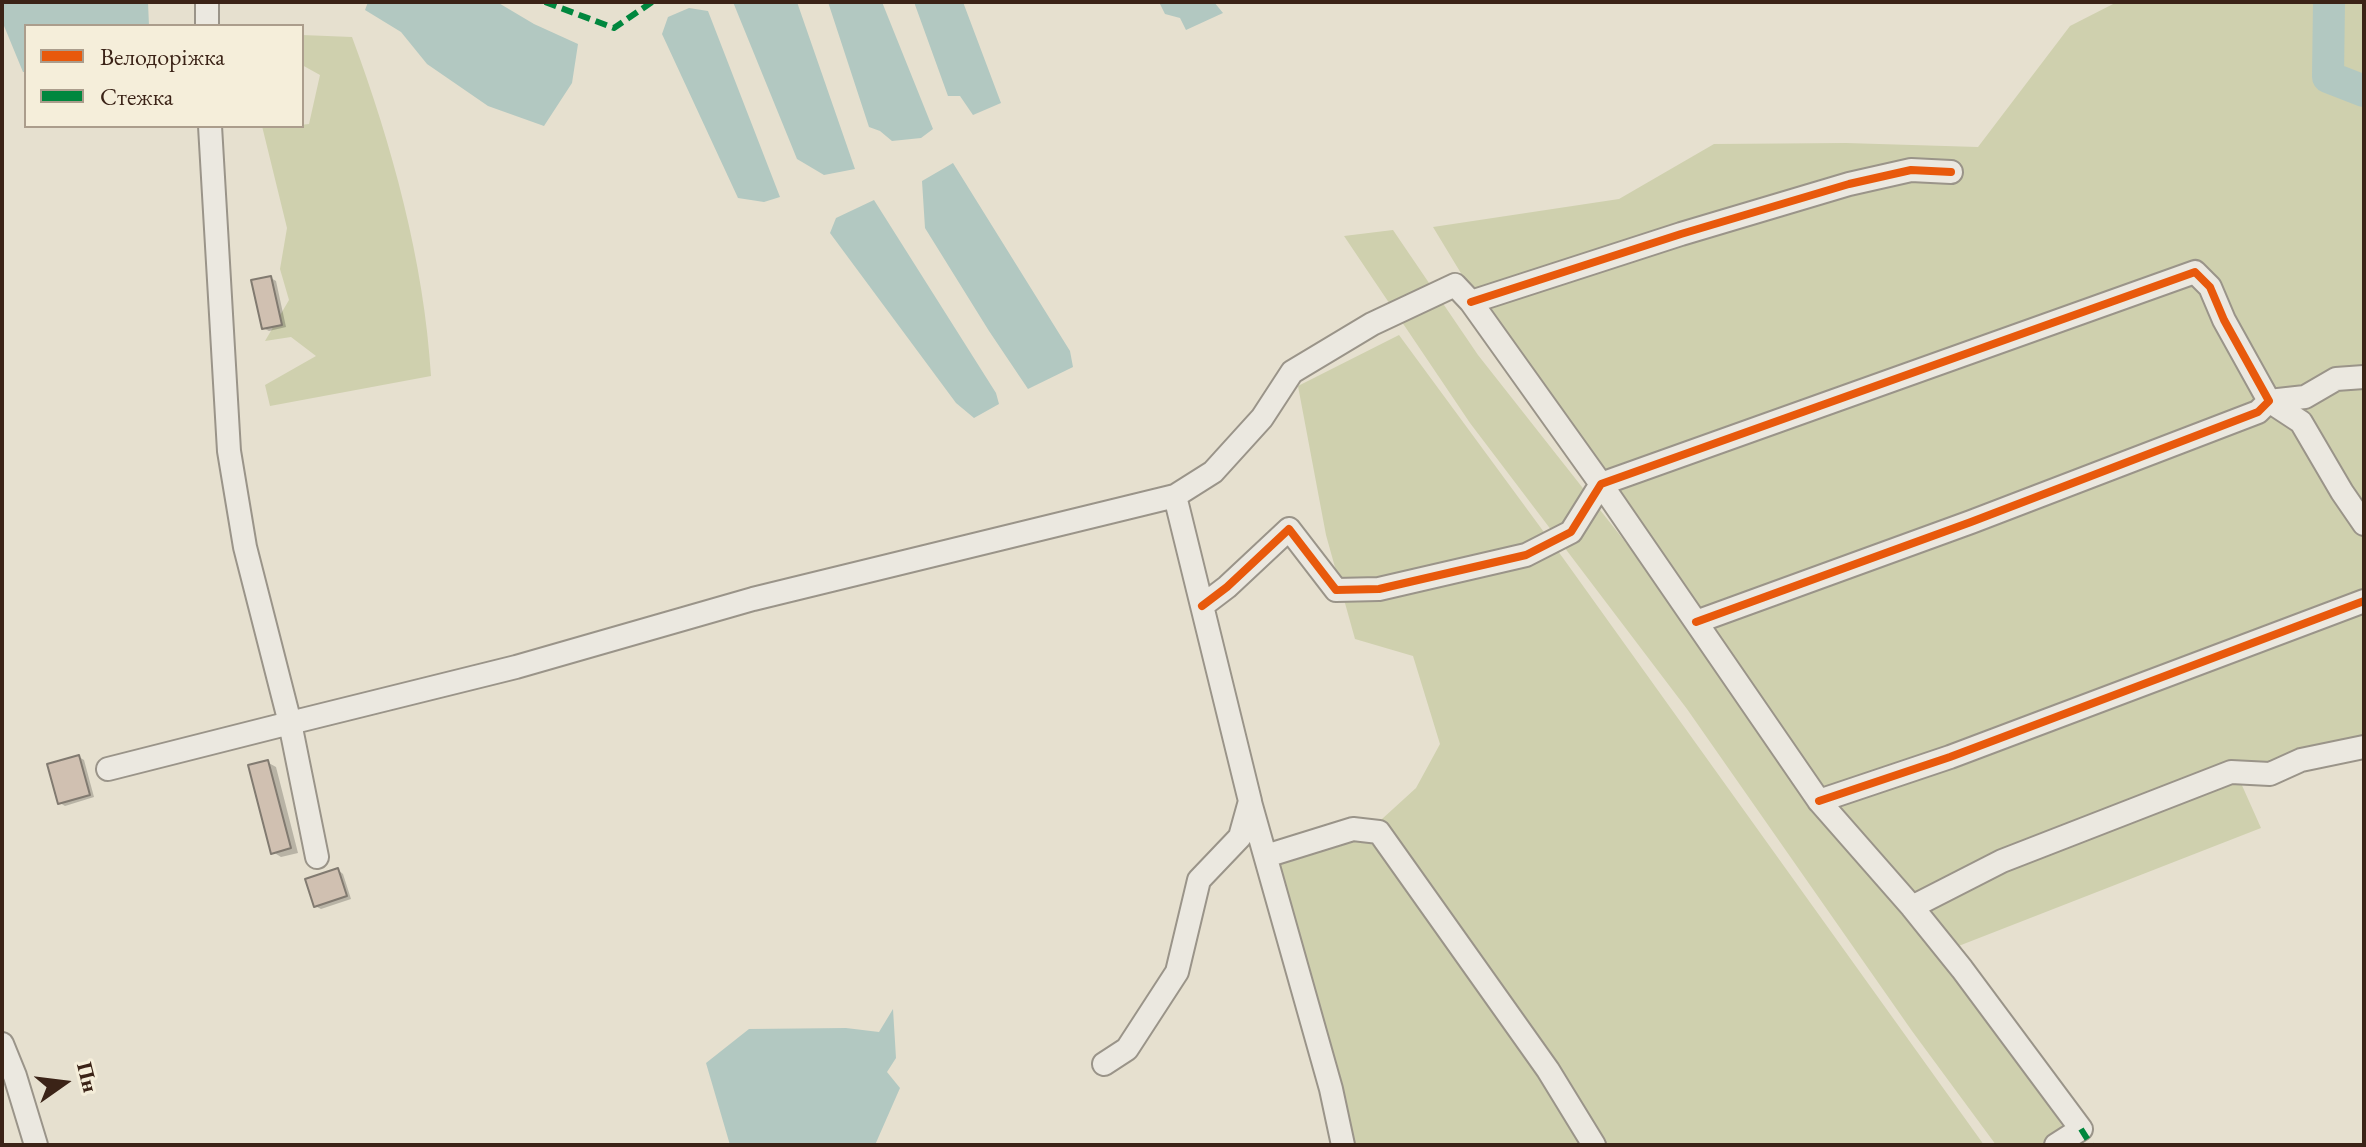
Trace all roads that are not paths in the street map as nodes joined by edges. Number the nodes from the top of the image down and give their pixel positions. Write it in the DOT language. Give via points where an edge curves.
graph roads {
  1 [pos="207,2"];
  2 [pos="207,24"];
  3 [pos="210,128"];
  4 [pos="1951,172"];
  5 [pos="1471,302"];
  6 [pos="2364,377"];
  7 [pos="2269,401"];
  8 [pos="1601,484"];
  9 [pos="1175,496"];
  10 [pos="2364,524"];
  11 [pos="2364,601"];
  12 [pos="1202,606"];
  13 [pos="1696,622"];
  14 [pos="290,723"];
  15 [pos="2364,747"];
  16 [pos="108,769"];
  17 [pos="1250,801"];
  18 [pos="1819,801"];
  19 [pos="1266,856"];
  20 [pos="317,857"];
  21 [pos="1912,907"];
  22 [pos="2,1044"];
  23 [pos="1104,1064"];
  24 [pos="36,1145"];
  25 [pos="1343,1145"];
  26 [pos="1594,1145"];
  27 [pos="2056,1145"];
  1 -- 2 [label="street"];
  3 -- 14 [label="street" via="229,451 245,547"];
  4 -- 5 [label="street" via="1911,170 1849,184"];
  5 -- 8 [label="street"];
  5 -- 9 [label="street" via="1455,285 1372,324 1292,372 1262,418 1213,472"];
  6 -- 7 [label="street" via="2336,379 2305,397"];
  7 -- 8 [label="street" via="2210,287 2195,272"];
  7 -- 10 [label="street" via="2301,422"];
  7 -- 13 [label="street" via="2244,418"];
  8 -- 12 [label="street" via="1571,532 1526,555 1379,589 1336,590 1289,529"];
  8 -- 13 [label="street"];
  9 -- 12 [label="street"];
  9 -- 14 [label="street" via="753,599 516,667"];
  11 -- 18 [label="street"];
  12 -- 17 [label="street"];
  13 -- 18 [label="street"];
  14 -- 16 [label="street"];
  14 -- 20 [label="street"];
  15 -- 21 [label="street" via="2301,760 2270,774 2231,772 2002,861"];
  17 -- 19 [label="street"];
  17 -- 23 [label="street" via="1240,837 1199,880 1177,972 1127,1049"];
  18 -- 21 [label="street"];
  19 -- 25 [label="street"];
  19 -- 26 [label="street" via="1353,829 1379,832 1548,1070"];
  21 -- 27 [label="street" via="2081,1129"];
  22 -- 24 [label="street"];
}
